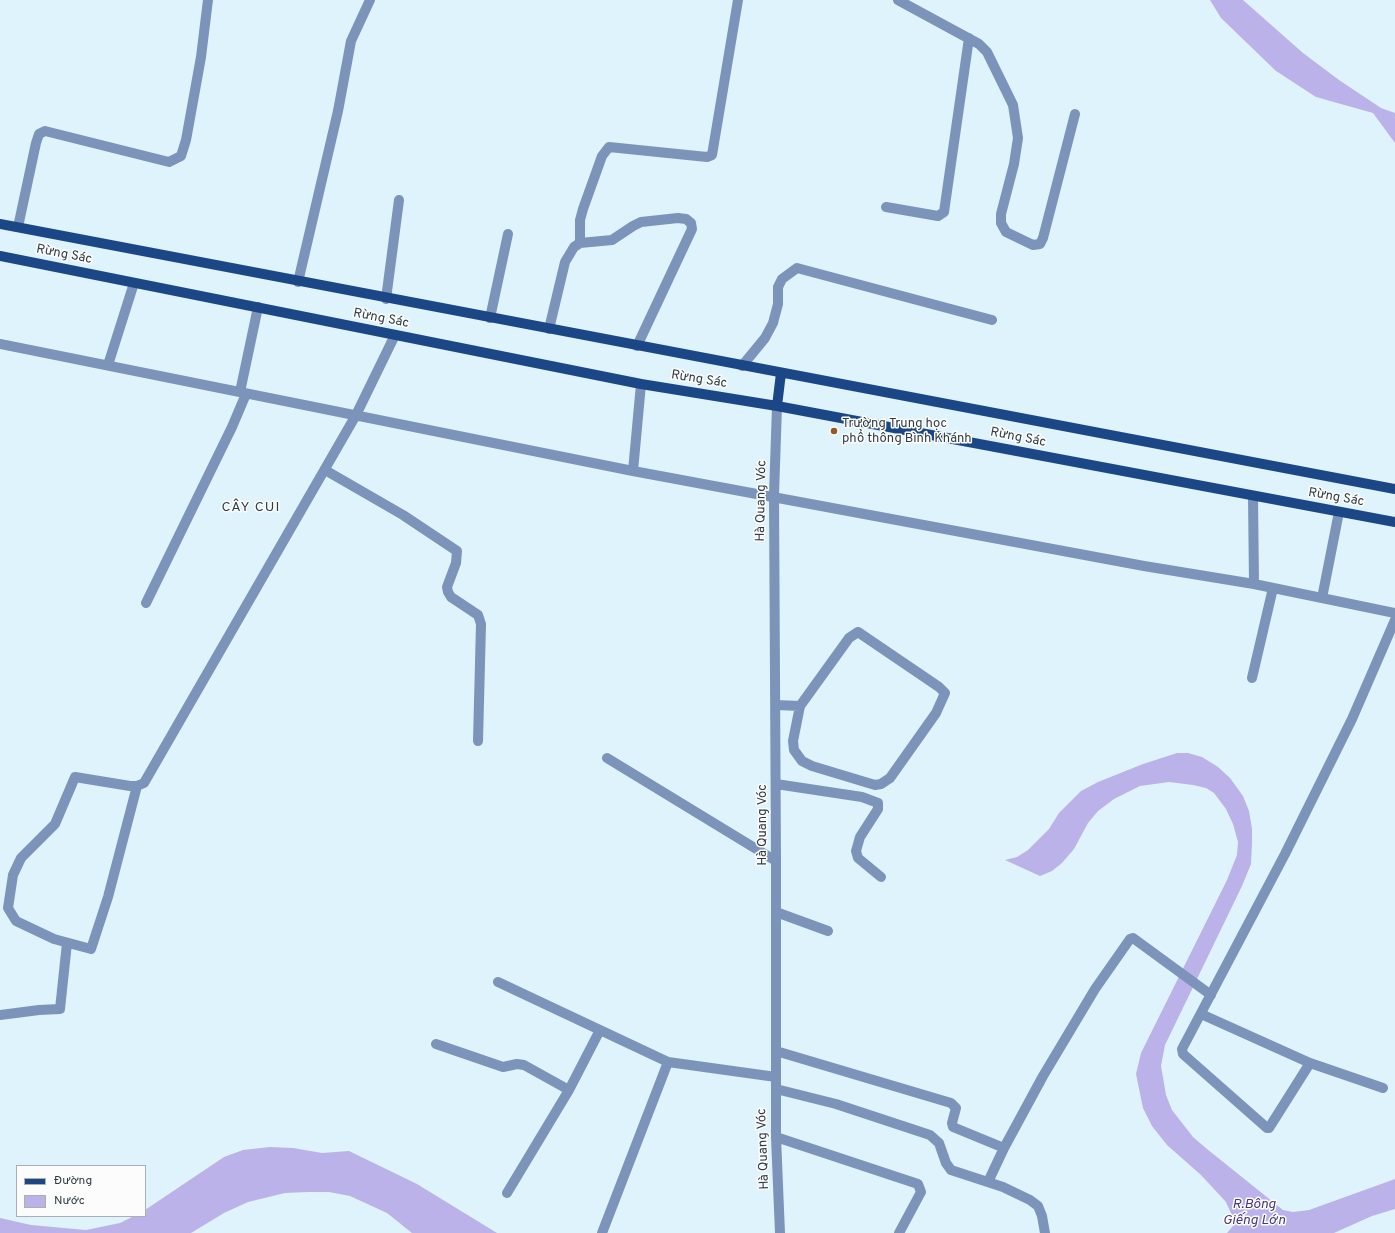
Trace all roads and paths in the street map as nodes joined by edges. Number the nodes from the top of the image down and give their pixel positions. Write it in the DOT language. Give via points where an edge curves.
graph roads {
  1 [pos="208,0"];
  2 [pos="370,0"];
  3 [pos="738,0"];
  4 [pos="898,0"];
  5 [pos="969,38"];
  6 [pos="1075,114"];
  7 [pos="399,200"];
  8 [pos="886,207"];
  9 [pos="0,224"];
  10 [pos="18,227"];
  11 [pos="508,234"];
  12 [pos="580,243"];
  13 [pos="0,256"];
  14 [pos="134,282"];
  15 [pos="298,282"];
  16 [pos="386,299"];
  17 [pos="258,308"];
  18 [pos="490,318"];
  19 [pos="992,320"];
  20 [pos="549,329"];
  21 [pos="395,335"];
  22 [pos="0,344"];
  23 [pos="638,346"];
  24 [pos="108,365"];
  25 [pos="742,366"];
  26 [pos="781,373"];
  27 [pos="641,384"];
  28 [pos="243,393"];
  29 [pos="777,406"];
  30 [pos="356,415"];
  31 [pos="325,470"];
  32 [pos="633,471"];
  33 [pos="1395,489"];
  34 [pos="774,496"];
  35 [pos="1253,496"];
  36 [pos="1339,512"];
  37 [pos="1395,522"];
  38 [pos="1254,584"];
  39 [pos="1273,588"];
  40 [pos="1322,598"];
  41 [pos="146,603"];
  42 [pos="1395,613"];
  43 [pos="1395,620"];
  44 [pos="1252,678"];
  45 [pos="776,705"];
  46 [pos="800,706"];
  47 [pos="478,741"];
  48 [pos="607,758"];
  49 [pos="776,784"];
  50 [pos="137,786"];
  51 [pos="776,861"];
  52 [pos="881,877"];
  53 [pos="776,912"];
  54 [pos="828,931"];
  55 [pos="67,943"];
  56 [pos="498,982"];
  57 [pos="1211,995"];
  58 [pos="1201,1014"];
  59 [pos="0,1015"];
  60 [pos="600,1030"];
  61 [pos="436,1044"];
  62 [pos="776,1052"];
  63 [pos="668,1062"];
  64 [pos="1310,1063"];
  65 [pos="776,1077"];
  66 [pos="1383,1088"];
  67 [pos="776,1089"];
  68 [pos="569,1090"];
  69 [pos="776,1137"];
  70 [pos="1004,1148"];
  71 [pos="988,1182"];
  72 [pos="507,1193"];
  73 [pos="602,1233"];
  74 [pos="780,1233"];
  75 [pos="899,1233"];
  76 [pos="1045,1233"];
  1 -- 10 [label="street" via="200,65 181,156 169,162 45,130 39,134 36,143"];
  2 -- 15 [label="street" via="351,41 338,111"];
  3 -- 12 [label="street" via="712,155 707,157 609,147 602,156 583,209 580,220"];
  4 -- 5 [label="street"];
  5 -- 6 [label="street" via="986,52 1013,105 1017,122 1018,138 1014,164 1001,214 1001,224 1006,232 1033,245 1040,244 1042,238"];
  5 -- 8 [label="street" via="944,212 938,216"];
  7 -- 16 [label="street"];
  9 -- 10 [label="main road, Rừng Sác"];
  10 -- 15 [label="main road, Rừng Sác"];
  11 -- 18 [label="street"];
  12 -- 20 [label="street" via="570,252 565,262"];
  12 -- 23 [label="street" via="612,240 641,222 678,218 691,223 692,229"];
  13 -- 14 [label="main road, Rừng Sác"];
  14 -- 17 [label="main road, Rừng Sác"];
  14 -- 24 [label="street"];
  15 -- 16 [label="main road, Rừng Sác"];
  16 -- 18 [label="main road, Rừng Sác"];
  17 -- 21 [label="main road, Rừng Sác"];
  17 -- 28 [label="street"];
  18 -- 20 [label="main road, Rừng Sác"];
  19 -- 25 [label="street" via="797,268 782,280 778,287 778,304 773,324"];
  20 -- 23 [label="main road, Rừng Sác"];
  21 -- 27 [label="main road, Rừng Sác"];
  21 -- 30 [label="street"];
  22 -- 24 [label="street"];
  23 -- 25 [label="main road, Rừng Sác"];
  24 -- 28 [label="street"];
  25 -- 26 [label="main road, Rừng Sác"];
  26 -- 29 [label="main road"];
  26 -- 33 [label="main road, Rừng Sác"];
  27 -- 29 [label="main road, Rừng Sác"];
  27 -- 32 [label="street"];
  28 -- 30 [label="street"];
  28 -- 41 [label="street" via="232,427"];
  29 -- 34 [label="street, Hà Quang Vóc"];
  29 -- 35 [label="main road, Rừng Sác"];
  30 -- 31 [label="street"];
  30 -- 32 [label="street"];
  31 -- 47 [label="street" via="457,550 456,563 447,587 448,592 451,597 478,615 481,624"];
  31 -- 50 [label="street" via="144,783"];
  32 -- 34 [label="street"];
  34 -- 38 [label="street" via="1144,566"];
  34 -- 45 [label="street, Hà Quang Vóc"];
  35 -- 36 [label="main road, Rừng Sác"];
  35 -- 38 [label="street"];
  36 -- 37 [label="main road, Rừng Sác"];
  36 -- 40 [label="street"];
  38 -- 39 [label="street"];
  39 -- 40 [label="street"];
  39 -- 44 [label="street"];
  40 -- 42 [label="street"];
  43 -- 57 [label="street" via="1352,718 1289,847"];
  45 -- 46 [label="street"];
  45 -- 49 [label="street, Hà Quang Vóc"];
  46 -- 46 [label="street" via="836,655 858,632 945,693 936,713 890,778 875,785 802,761 794,750 793,741"];
  48 -- 51 [label="street"];
  49 -- 51 [label="street, Hà Quang Vóc"];
  49 -- 52 [label="street" via="862,797 878,803 878,810 860,837 856,851 858,858"];
  50 -- 55 [label="street" via="108,897 91,949"];
  50 -- 55 [label="street" via="75,777 55,824 21,858 13,875 8,908 16,921"];
  51 -- 53 [label="street, Hà Quang Vóc"];
  53 -- 54 [label="street"];
  53 -- 62 [label="street, Hà Quang Vóc"];
  55 -- 59 [label="street" via="60,1009"];
  56 -- 60 [label="street"];
  57 -- 58 [label="street"];
  57 -- 70 [label="street" via="1133,938 1130,939 1095,989"];
  58 -- 64 [label="street"];
  58 -- 64 [label="street" via="1182,1048 1183,1054 1268,1128 1272,1126"];
  60 -- 63 [label="street"];
  60 -- 68 [label="street"];
  61 -- 68 [label="street" via="503,1067 524,1065"];
  62 -- 65 [label="street, Hà Quang Vóc"];
  62 -- 70 [label="street" via="951,1103 956,1108 953,1127"];
  63 -- 65 [label="street"];
  63 -- 73 [label="street"];
  64 -- 66 [label="street"];
  65 -- 67 [label="street, Hà Quang Vóc"];
  67 -- 69 [label="street, Hà Quang Vóc"];
  67 -- 71 [label="street" via="836,1104 930,1135 939,1143 946,1163 952,1170"];
  68 -- 72 [label="street"];
  69 -- 74 [label="street, Hà Quang Vóc"];
  69 -- 75 [label="street" via="918,1184 921,1192"];
  70 -- 71 [label="street"];
  71 -- 76 [label="street" via="1038,1206"];
}
